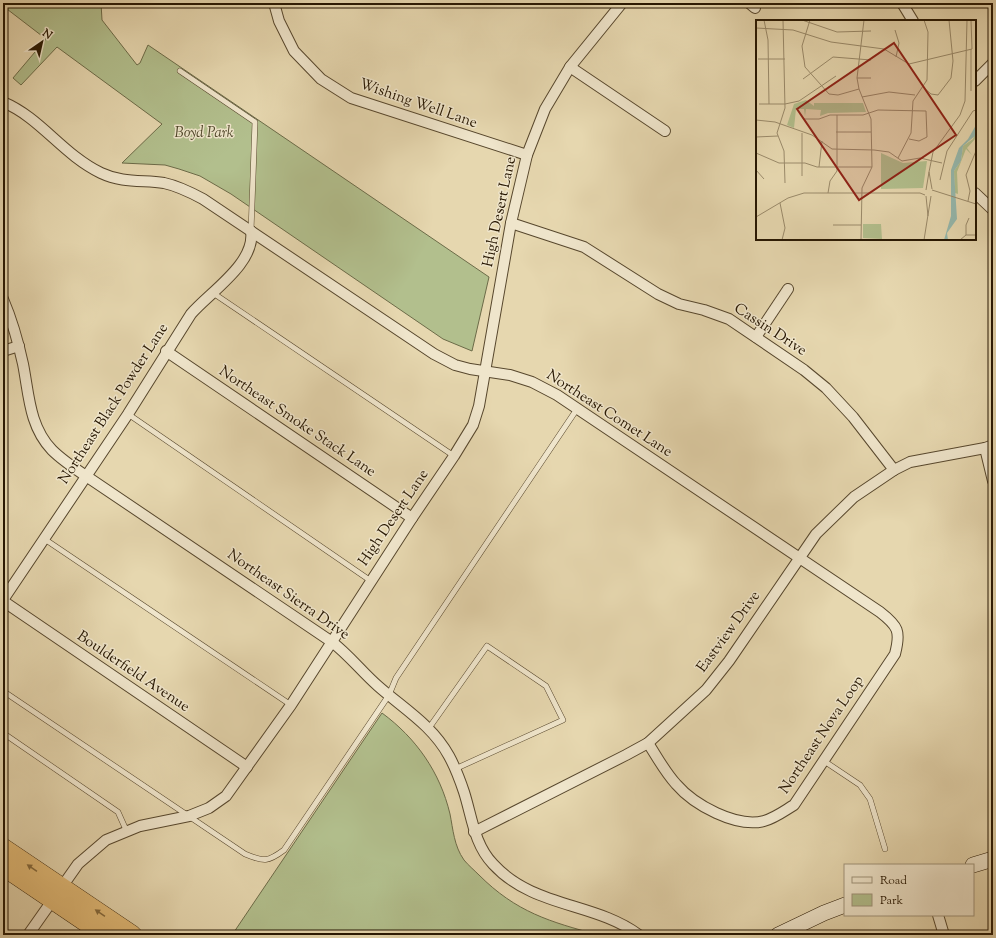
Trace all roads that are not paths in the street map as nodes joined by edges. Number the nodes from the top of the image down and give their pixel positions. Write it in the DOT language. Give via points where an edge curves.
graph roads {
  1 [pos="274,3"];
  2 [pos="622,3"];
  3 [pos="902,3"];
  4 [pos="912,20"];
  5 [pos="993,63"];
  6 [pos="570,67"];
  7 [pos="180,71"];
  8 [pos="976,80"];
  9 [pos="3,102"];
  10 [pos="664,131"];
  11 [pos="527,155"];
  12 [pos="976,194"];
  13 [pos="993,210"];
  14 [pos="510,223"];
  15 [pos="252,231"];
  16 [pos="788,289"];
  17 [pos="213,293"];
  18 [pos="3,299"];
  19 [pos="756,337"];
  20 [pos="19,346"];
  21 [pos="3,351"];
  22 [pos="166,351"];
  23 [pos="486,371"];
  24 [pos="577,409"];
  25 [pos="128,414"];
  26 [pos="989,447"];
  27 [pos="454,456"];
  28 [pos="894,470"];
  29 [pos="86,476"];
  30 [pos="993,481"];
  31 [pos="412,518"];
  32 [pos="44,538"];
  33 [pos="799,559"];
  34 [pos="370,581"];
  35 [pos="3,600"];
  36 [pos="332,642"];
  37 [pos="3,691"];
  38 [pos="389,695"];
  39 [pos="290,705"];
  40 [pos="429,728"];
  41 [pos="3,733"];
  42 [pos="648,744"];
  43 [pos="824,761"];
  44 [pos="247,768"];
  45 [pos="455,770"];
  46 [pos="189,816"];
  47 [pos="127,832"];
  48 [pos="474,832"];
  49 [pos="3,848"];
  50 [pos="885,849"];
  51 [pos="993,859"];
  52 [pos="974,865"];
  53 [pos="3,866"];
  54 [pos="56,893"];
  55 [pos="844,905"];
  56 [pos="938,916"];
  57 [pos="28,935"];
  58 [pos="104,935"];
  59 [pos="132,935"];
  60 [pos="639,935"];
  61 [pos="778,935"];
  62 [pos="944,935"];
  1 -- 11 [label="street, Wishing Well Lane" via="279,21 294,51 322,79 351,98"];
  2 -- 6 [label="street, High Desert Lane"];
  3 -- 4 [label="street"];
  5 -- 8 [label="street"];
  6 -- 10 [label="street"];
  6 -- 11 [label="street, High Desert Lane" via="545,109"];
  7 -- 15 [label="lane" via="255,122"];
  9 -- 15 [label="street, Northeast Comet Lane" via="17,108 85,165 123,180 182,187"];
  11 -- 14 [label="street, High Desert Lane"];
  12 -- 13 [label="street"];
  14 -- 19 [label="street, Cassin Drive" via="584,247 658,294 678,304 729,319"];
  14 -- 23 [label="street, High Desert Lane"];
  15 -- 17 [label="street, Northeast Black Powder Lane" via="253,241 250,250 236,270"];
  15 -- 23 [label="street, Northeast Comet Lane" via="434,354 455,365"];
  16 -- 19 [label="street"];
  17 -- 22 [label="street, Northeast Black Powder Lane" via="191,314"];
  17 -- 27 [label="lane"];
  18 -- 20 [label="street, Northeast Sierra Drive"];
  19 -- 28 [label="street, Cassin Drive" via="826,388 853,417"];
  20 -- 21 [label="street"];
  20 -- 29 [label="street, Northeast Sierra Drive" via="30,407 38,429 51,449"];
  22 -- 25 [label="street, Northeast Black Powder Lane"];
  22 -- 31 [label="street, Northeast Smoke Stack Lane"];
  23 -- 24 [label="street, Northeast Comet Lane" via="532,382 558,395"];
  23 -- 27 [label="street, High Desert Lane" via="479,406 472,425"];
  24 -- 33 [label="street, Northeast Comet Lane"];
  24 -- 38 [label="lane" via="396,678"];
  25 -- 29 [label="street, Northeast Black Powder Lane"];
  25 -- 34 [label="lane"];
  26 -- 28 [label="street, Eastview Drive" via="917,461"];
  26 -- 30 [label="street"];
  27 -- 31 [label="street, High Desert Lane"];
  28 -- 33 [label="street, Eastview Drive" via="854,496 831,517"];
  29 -- 32 [label="street, Northeast Black Powder Lane"];
  29 -- 36 [label="street, Northeast Sierra Drive"];
  31 -- 34 [label="street, High Desert Lane"];
  32 -- 35 [label="street, Northeast Black Powder Lane"];
  32 -- 39 [label="lane"];
  33 -- 42 [label="street, Eastview Drive" via="730,661 697,699"];
  33 -- 43 [label="street, Northeast Nova Loop" via="894,624 899,638 895,654"];
  34 -- 36 [label="street, High Desert Lane"];
  35 -- 44 [label="street, Boulderfield Avenue"];
  36 -- 38 [label="street, Northeast Sierra Drive"];
  36 -- 39 [label="street, High Desert Lane"];
  37 -- 46 [label="lane"];
  38 -- 40 [label="street, Northeast Sierra Drive"];
  38 -- 46 [label="lane" via="284,850 273,858 261,861 245,854"];
  39 -- 44 [label="street, High Desert Lane"];
  40 -- 45 [label="street, Northeast Sierra Drive" via="445,750"];
  40 -- 45 [label="lane" via="487,646 546,686 563,720"];
  41 -- 47 [label="lane" via="118,812"];
  42 -- 43 [label="street, Northeast Nova Loop" via="676,784 688,795 731,820 747,822 763,821 794,805"];
  42 -- 48 [label="street, Eastview Drive"];
  43 -- 50 [label="lane" via="860,785 870,799"];
  44 -- 46 [label="street, High Desert Lane" via="226,796 209,808"];
  45 -- 48 [label="street, Northeast Sierra Drive" via="464,792"];
  46 -- 47 [label="street, High Desert Lane" via="140,826"];
  47 -- 54 [label="street, High Desert Lane" via="106,840 78,864"];
  48 -- 60 [label="street, Northeast Sierra Drive" via="482,850 493,864 513,881 558,903 609,918"];
  54 -- 49 [label="highway, one-way"];
  51 -- 52 [label="main road"];
  53 -- 54 [label="highway"];
  54 -- 57 [label="street, High Desert Lane"];
  54 -- 58 [label="highway"];
  59 -- 54 [label="highway, one-way"];
  55 -- 61 [label="main road" via="824,912"];
  56 -- 62 [label="street"];
}
